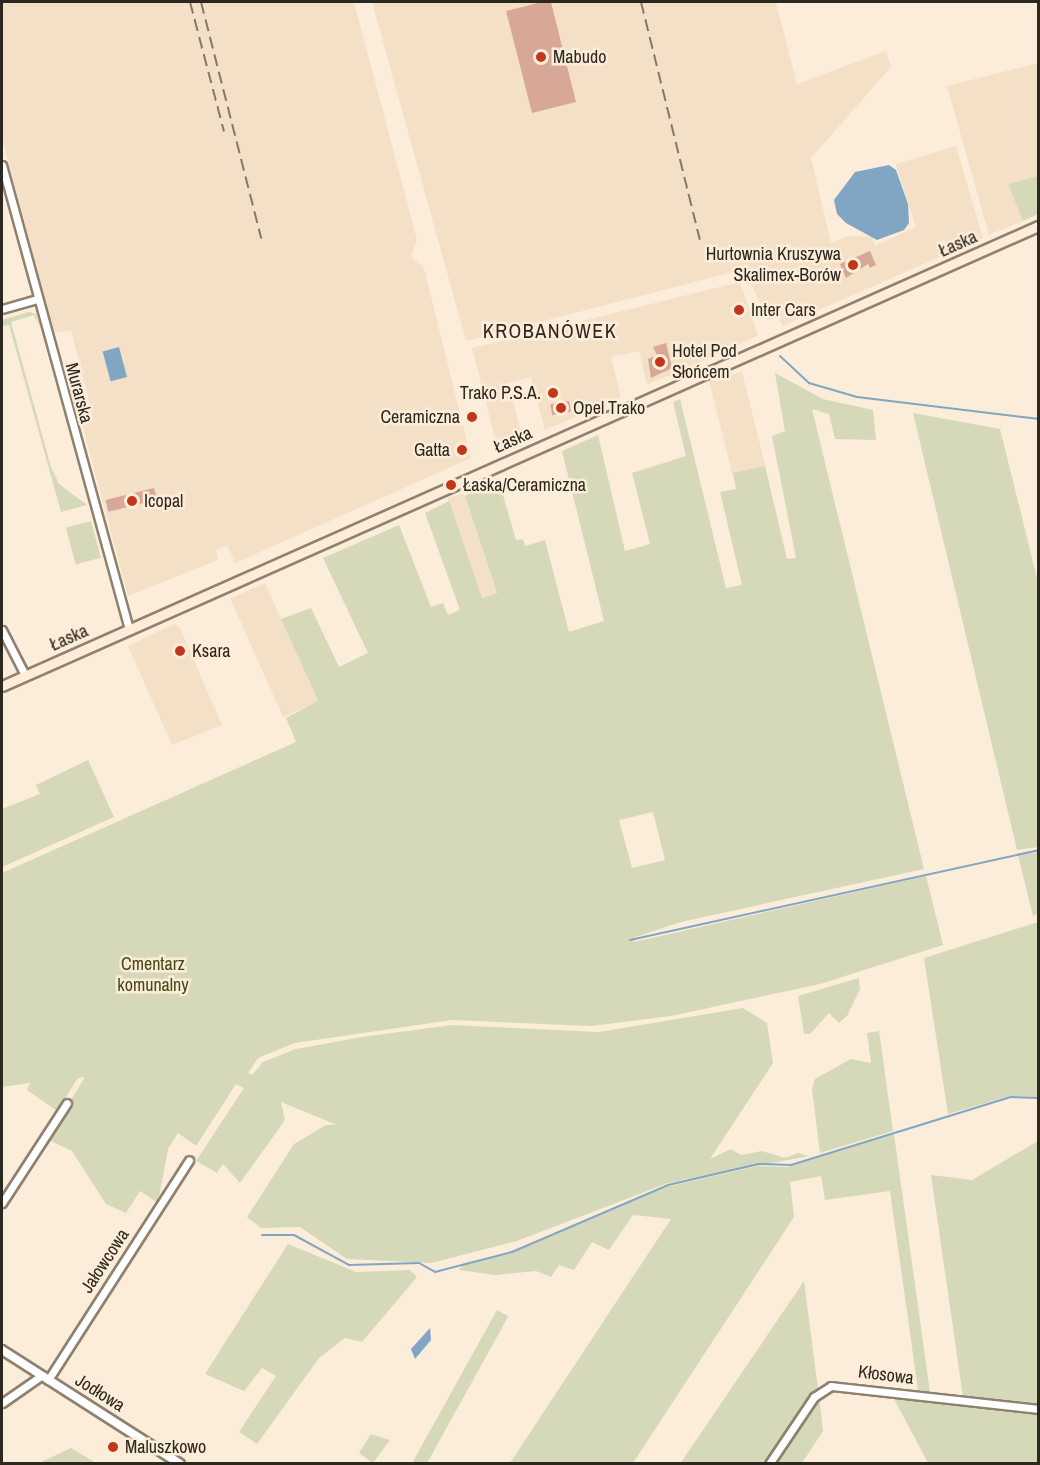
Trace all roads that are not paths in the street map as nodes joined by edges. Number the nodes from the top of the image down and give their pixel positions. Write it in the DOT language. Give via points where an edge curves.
graph roads {
  1 [pos="2,165"];
  2 [pos="1038,226"];
  3 [pos="38,299"];
  4 [pos="2,309"];
  5 [pos="129,629"];
  6 [pos="2,630"];
  7 [pos="25,675"];
  8 [pos="2,686"];
  9 [pos="67,1103"];
  10 [pos="189,1160"];
  11 [pos="2,1203"];
  12 [pos="2,1350"];
  13 [pos="45,1378"];
  14 [pos="2,1403"];
  15 [pos="1038,1409"];
  16 [pos="180,1464"];
  17 [pos="769,1464"];
  1 -- 3 [label="street, Murarska"];
  2 -- 5 [label="main road, Łaska"];
  3 -- 4 [label="street"];
  3 -- 5 [label="street, Murarska"];
  5 -- 7 [label="main road, Łaska"];
  6 -- 7 [label="street"];
  7 -- 8 [label="main road, Łaska"];
  9 -- 11 [label="street"];
  10 -- 13 [label="street, Jałowcowa"];
  12 -- 13 [label="street, Jodłowa"];
  13 -- 14 [label="street"];
  13 -- 16 [label="street, Jodłowa"];
  15 -- 17 [label="street, Kłosowa" via="831,1386 814,1397"];
}
